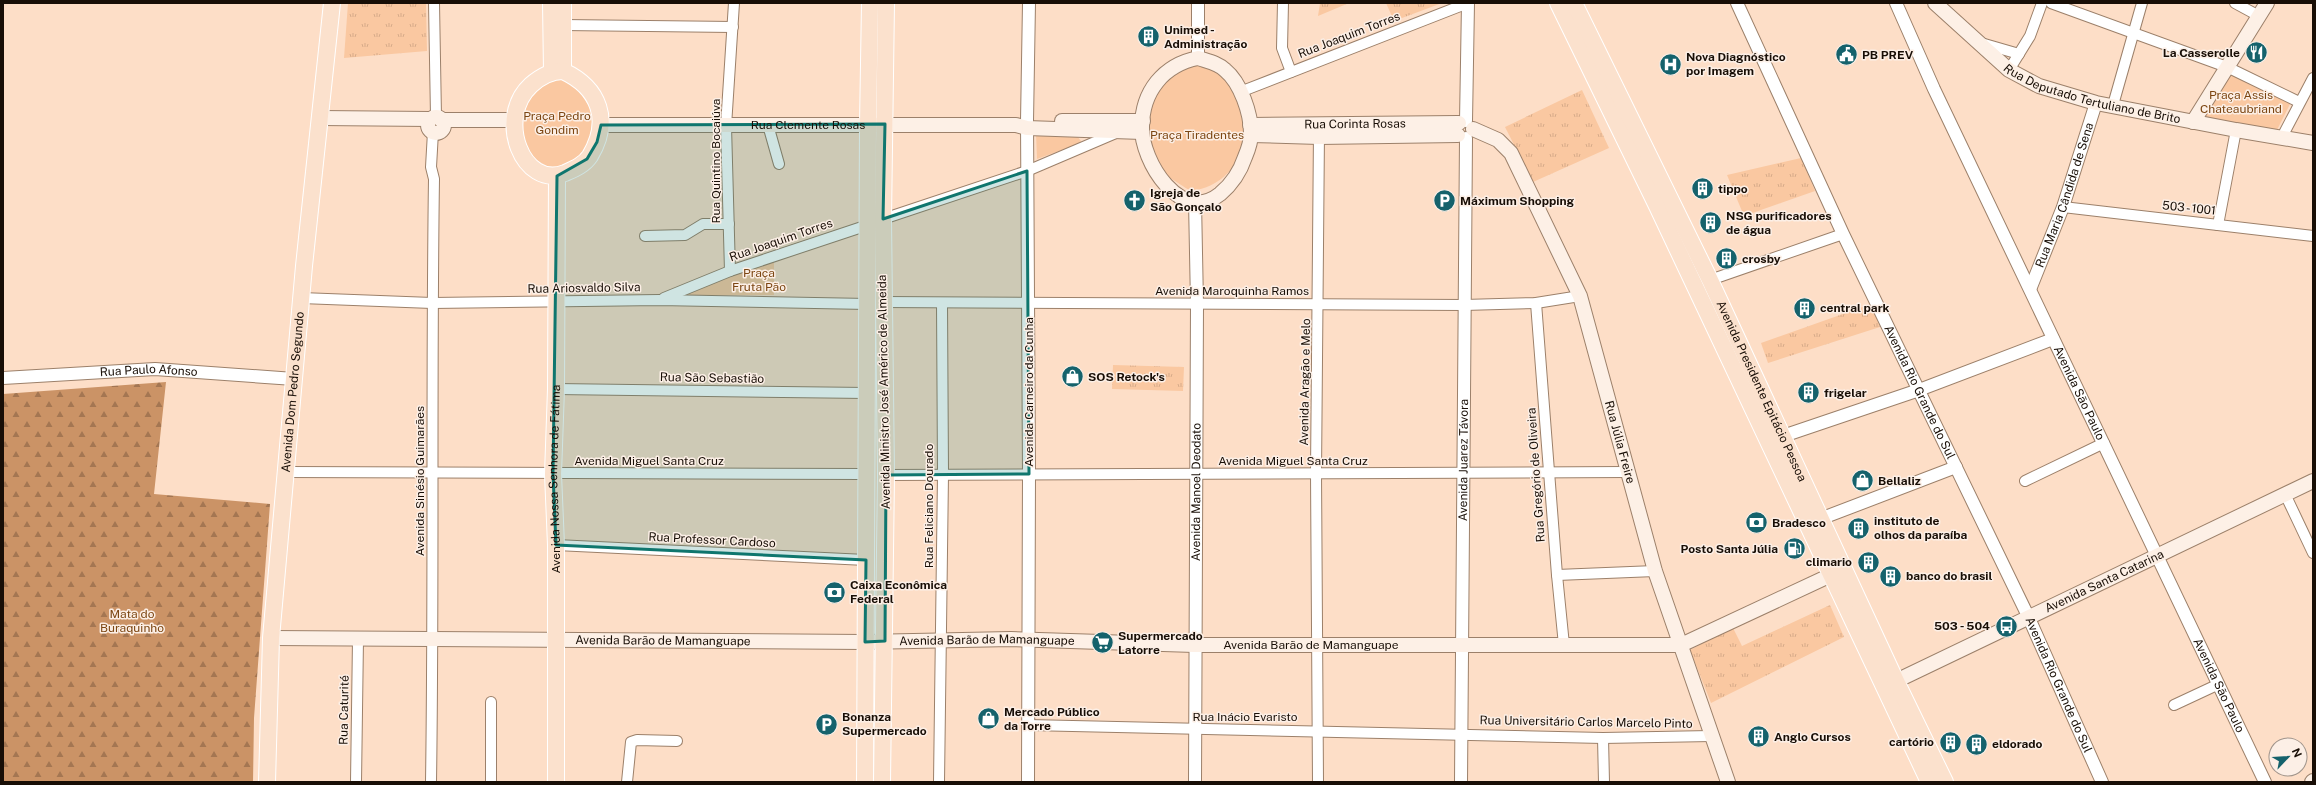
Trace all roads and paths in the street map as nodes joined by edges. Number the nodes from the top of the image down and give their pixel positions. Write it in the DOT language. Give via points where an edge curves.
graph roads {
  1 [pos="332,3"];
  2 [pos="434,3"];
  3 [pos="551,3"];
  4 [pos="563,3"];
  5 [pos="734,3"];
  6 [pos="870,3"];
  7 [pos="886,3"];
  8 [pos="1029,3"];
  9 [pos="1198,3"];
  10 [pos="1282,3"];
  11 [pos="1468,3"];
  12 [pos="1558,3"];
  13 [pos="1574,3"];
  14 [pos="1737,3"];
  15 [pos="1896,3"];
  16 [pos="1935,3"];
  17 [pos="2042,3"];
  18 [pos="2052,3"];
  19 [pos="2142,3"];
  20 [pos="2235,3"];
  21 [pos="2267,3"];
  22 [pos="2259,16"];
  23 [pos="563,25"];
  24 [pos="733,27"];
  25 [pos="2133,33"];
  26 [pos="1977,41"];
  27 [pos="2019,54"];
  28 [pos="1198,58"];
  29 [pos="2227,67"];
  30 [pos="2009,70"];
  31 [pos="558,71"];
  32 [pos="1291,72"];
  33 [pos="2313,78"];
  34 [pos="1240,92"];
  35 [pos="2299,102"];
  36 [pos="2096,103"];
  37 [pos="2114,105"];
  38 [pos="320,122"];
  39 [pos="2193,122"];
  40 [pos="514,124"];
  41 [pos="868,124"];
  42 [pos="886,124"];
  43 [pos="436,125"];
  44 [pos="600,125"];
  45 [pos="768,125"];
  46 [pos="1023,125"];
  47 [pos="726,126"];
  48 [pos="1142,126"];
  49 [pos="1465,129"];
  50 [pos="1251,130"];
  51 [pos="2236,130"];
  52 [pos="1319,131"];
  53 [pos="1116,133"];
  54 [pos="2282,137"];
  55 [pos="2313,143"];
  56 [pos="779,164"];
  57 [pos="1027,171"];
  58 [pos="557,176"];
  59 [pos="1195,201"];
  60 [pos="2063,207"];
  61 [pos="883,219"];
  62 [pos="729,224"];
  63 [pos="868,225"];
  64 [pos="2218,225"];
  65 [pos="1843,234"];
  66 [pos="645,236"];
  67 [pos="2313,236"];
  68 [pos="730,271"];
  69 [pos="1710,280"];
  70 [pos="2031,287"];
  71 [pos="1580,296"];
  72 [pos="301,298"];
  73 [pos="659,300"];
  74 [pos="556,301"];
  75 [pos="1029,302"];
  76 [pos="1536,302"];
  77 [pos="432,303"];
  78 [pos="875,303"];
  79 [pos="942,303"];
  80 [pos="1197,304"];
  81 [pos="1319,305"];
  82 [pos="1464,305"];
  83 [pos="2053,339"];
  84 [pos="3,378"];
  85 [pos="294,379"];
  86 [pos="556,389"];
  87 [pos="1919,390"];
  88 [pos="867,393"];
  89 [pos="1776,441"];
  90 [pos="2104,443"];
  91 [pos="1956,467"];
  92 [pos="288,472"];
  93 [pos="1628,472"];
  94 [pos="433,473"];
  95 [pos="1316,473"];
  96 [pos="1548,473"];
  97 [pos="553,474"];
  98 [pos="867,474"];
  99 [pos="943,474"];
  100 [pos="1029,474"];
  101 [pos="1195,474"];
  102 [pos="1462,474"];
  103 [pos="886,475"];
  104 [pos="2025,481"];
  105 [pos="2313,481"];
  106 [pos="2286,494"];
  107 [pos="1820,519"];
  108 [pos="556,545"];
  109 [pos="2313,553"];
  110 [pos="2158,557"];
  111 [pos="866,560"];
  112 [pos="1655,570"];
  113 [pos="1557,575"];
  114 [pos="1830,575"];
  115 [pos="2028,616"];
  116 [pos="271,638"];
  117 [pos="358,639"];
  118 [pos="433,639"];
  119 [pos="556,640"];
  120 [pos="941,640"];
  121 [pos="1028,640"];
  122 [pos="885,641"];
  123 [pos="865,642"];
  124 [pos="1319,644"];
  125 [pos="1194,645"];
  126 [pos="1463,645"];
  127 [pos="1564,645"];
  128 [pos="1680,645"];
  129 [pos="1896,681"];
  130 [pos="2219,684"];
  131 [pos="491,702"];
  132 [pos="2174,705"];
  133 [pos="1028,725"];
  134 [pos="1196,730"];
  135 [pos="1318,730"];
  136 [pos="1461,734"];
  137 [pos="1711,736"];
  138 [pos="1603,738"];
  139 [pos="677,741"];
  140 [pos="267,782"];
  141 [pos="356,782"];
  142 [pos="431,782"];
  143 [pos="491,782"];
  144 [pos="556,782"];
  145 [pos="627,782"];
  146 [pos="865,782"];
  147 [pos="882,782"];
  148 [pos="938,782"];
  149 [pos="1028,782"];
  150 [pos="1195,782"];
  151 [pos="1318,782"];
  152 [pos="1461,782"];
  153 [pos="1604,782"];
  154 [pos="1728,782"];
  155 [pos="1929,782"];
  156 [pos="1945,782"];
  157 [pos="2102,782"];
  158 [pos="2265,782"];
  1 -- 38 [label="main road, Avenida Dom Pedro Segundo"];
  2 -- 43 [label="street, Avenida Sinésio Guimarães"];
  3 -- 31 [label="main road"];
  4 -- 23 [label="main road"];
  5 -- 24 [label="street, Rua Quintino Bocaiúva"];
  6 -- 41 [label="main road, Avenida Ministro José Américo de Almeida"];
  7 -- 42 [label="main road, Avenida Ministro José Américo de Almeida"];
  8 -- 46 [label="street, Avenida Carneiro da Cunha"];
  9 -- 28 [label="street"];
  10 -- 32 [label="street" via="1282,48"];
  11 -- 32 [label="street, Rua Joaquim Torres"];
  11 -- 49 [label="street, Avenida Juarez Távora"];
  12 -- 89 [label="main road, Avenida Presidente Epitácio Pessoa"];
  13 -- 69 [label="main road, Avenida Presidente Epitácio Pessoa"];
  14 -- 65 [label="street, Avenida Rio Grande do Sul"];
  15 -- 70 [label="street, Avenida São Paulo" via="1934,89"];
  16 -- 26 [label="main road, Rua Deputado Tertuliano de Brito"];
  17 -- 27 [label="street" via="2030,36"];
  18 -- 25 [label="street"];
  19 -- 25 [label="street"];
  20 -- 22 [label="street"];
  21 -- 22 [label="main road"];
  22 -- 29 [label="main road"];
  23 -- 24 [label="street"];
  23 -- 31 [label="main road"];
  24 -- 47 [label="street, Rua Quintino Bocaiúva"];
  25 -- 29 [label="street"];
  25 -- 37 [label="street"];
  26 -- 27 [label="street, Rua Deputado Tertuliano de Brito"];
  26 -- 30 [label="main road, Rua Deputado Tertuliano de Brito"];
  27 -- 30 [label="street"];
  28 -- 34 [label="main road" via="1226,70"];
  28 -- 48 [label="main road" via="1172,66 1159,79 1147,98"];
  29 -- 35 [label="street"];
  29 -- 39 [label="main road"];
  30 -- 36 [label="main road, Rua Deputado Tertuliano de Brito" via="2039,86"];
  31 -- 40 [label="main road" via="537,80 524,92 515,108"];
  31 -- 44 [label="main road" via="580,80 591,92 599,108"];
  32 -- 34 [label="street, Rua Joaquim Torres"];
  33 -- 35 [label="street"];
  34 -- 50 [label="main road"];
  35 -- 54 [label="street"];
  36 -- 37 [label="main road, Rua Deputado Tertuliano de Brito"];
  36 -- 60 [label="street, Rua Maria Cândida de Sena"];
  37 -- 39 [label="main road, Rua Deputado Tertuliano de Brito"];
  38 -- 43 [label="main road"];
  38 -- 72 [label="main road, Avenida Dom Pedro Segundo"];
  39 -- 51 [label="main road, Rua Deputado Tertuliano de Brito"];
  40 -- 43 [label="main road"];
  40 -- 58 [label="main road" via="517,143 525,159 539,171"];
  41 -- 42 [label="main road, Rua Clemente Rosas"];
  41 -- 45 [label="main road, Rua Clemente Rosas"];
  41 -- 63 [label="main road, Avenida Ministro José Américo de Almeida"];
  42 -- 46 [label="main road, Rua Clemente Rosas"];
  42 -- 61 [label="main road, Avenida Ministro José Américo de Almeida"];
  43 -- 77 [label="street, Avenida Sinésio Guimarães" via="431,167 434,179"];
  44 -- 47 [label="main road, Rua Clemente Rosas"];
  44 -- 58 [label="main road" via="597,142 587,160 574,170"];
  45 -- 47 [label="main road, Rua Clemente Rosas"];
  45 -- 56 [label="street"];
  46 -- 48 [label="main road, Rua Clemente Rosas"];
  46 -- 53 [label="main road, Rua Clemente Rosas"];
  46 -- 57 [label="street, Avenida Carneiro da Cunha"];
  47 -- 62 [label="street, Rua Quintino Bocaiúva"];
  48 -- 53 [label="main road, Rua Clemente Rosas"];
  48 -- 59 [label="main road" via="1148,154 1164,185 1172,193"];
  49 -- 52 [label="main road, Rua Corinta Rosas"];
  49 -- 71 [label="main road, Rua Júlia Freire" via="1498,140 1511,153"];
  49 -- 82 [label="street, Avenida Juarez Távora"];
  50 -- 52 [label="main road, Rua Corinta Rosas"];
  50 -- 59 [label="main road" via="1245,158 1237,177 1216,197 1206,201"];
  51 -- 54 [label="main road, Rua Deputado Tertuliano de Brito"];
  51 -- 64 [label="street"];
  52 -- 81 [label="street, Avenida Aragão e Melo"];
  53 -- 57 [label="street, Rua Clemente Rosas"];
  54 -- 55 [label="main road, Rua Deputado Tertuliano de Brito"];
  57 -- 61 [label="street"];
  57 -- 75 [label="street, Avenida Carneiro da Cunha"];
  58 -- 74 [label="main road, Avenida Nossa Senhora de Fátima"];
  59 -- 80 [label="street, Avenida Manoel Deodato"];
  60 -- 64 [label="street, 503 - 1001"];
  60 -- 70 [label="street, Rua Maria Cândida de Sena"];
  61 -- 78 [label="main road, Avenida Ministro José Américo de Almeida"];
  62 -- 66 [label="street" via="703,224 685,235"];
  62 -- 68 [label="street, Rua Quintino Bocaiúva"];
  63 -- 68 [label="street, Rua Joaquim Torres"];
  63 -- 78 [label="main road, Avenida Ministro José Américo de Almeida"];
  64 -- 67 [label="street, 503 - 1001"];
  65 -- 69 [label="street"];
  65 -- 87 [label="street, Avenida Rio Grande do Sul"];
  68 -- 73 [label="street, Rua Joaquim Torres"];
  69 -- 89 [label="main road, Avenida Presidente Epitácio Pessoa"];
  70 -- 83 [label="street, Avenida São Paulo"];
  71 -- 76 [label="street, Avenida Maroquinha Ramos"];
  71 -- 93 [label="main road, Rua Júlia Freire"];
  72 -- 77 [label="street, Rua Ariosvaldo Silva"];
  72 -- 85 [label="main road, Avenida Dom Pedro Segundo"];
  73 -- 74 [label="street, Rua Ariosvaldo Silva"];
  73 -- 78 [label="street, Rua Ariosvaldo Silva"];
  74 -- 77 [label="street, Rua Ariosvaldo Silva"];
  74 -- 86 [label="main road, Avenida Nossa Senhora de Fátima"];
  75 -- 79 [label="street, Avenida Maroquinha Ramos"];
  75 -- 80 [label="street, Avenida Maroquinha Ramos"];
  75 -- 100 [label="street, Avenida Carneiro da Cunha"];
  76 -- 82 [label="street, Avenida Maroquinha Ramos"];
  76 -- 96 [label="street, Rua Gregório de Oliveira"];
  77 -- 94 [label="street, Avenida Sinésio Guimarães"];
  78 -- 79 [label="street, Avenida Maroquinha Ramos"];
  78 -- 88 [label="main road, Avenida Ministro José Américo de Almeida"];
  78 -- 103 [label="main road, Avenida Ministro José Américo de Almeida"];
  79 -- 99 [label="street, Rua Feliciano Dourado"];
  80 -- 81 [label="street, Avenida Maroquinha Ramos"];
  80 -- 101 [label="street, Avenida Manoel Deodato"];
  81 -- 82 [label="street, Avenida Maroquinha Ramos"];
  81 -- 95 [label="street, Avenida Aragão e Melo"];
  82 -- 102 [label="street, Avenida Juarez Távora"];
  83 -- 87 [label="street"];
  83 -- 90 [label="street, Avenida São Paulo"];
  84 -- 85 [label="street, Rua Paulo Afonso" via="155,369"];
  85 -- 92 [label="main road, Avenida Dom Pedro Segundo"];
  86 -- 88 [label="street, Rua São Sebastião"];
  86 -- 97 [label="main road, Avenida Nossa Senhora de Fátima"];
  87 -- 89 [label="street"];
  87 -- 91 [label="street, Avenida Rio Grande do Sul"];
  88 -- 98 [label="main road, Avenida Ministro José Américo de Almeida"];
  89 -- 107 [label="main road, Avenida Presidente Epitácio Pessoa"];
  89 -- 114 [label="main road, Avenida Presidente Epitácio Pessoa"];
  90 -- 104 [label="street"];
  90 -- 110 [label="street, Avenida São Paulo"];
  91 -- 107 [label="street"];
  91 -- 115 [label="street, Avenida Rio Grande do Sul"];
  92 -- 94 [label="street, Avenida Miguel Santa Cruz"];
  92 -- 116 [label="main road, Avenida Dom Pedro Segundo"];
  93 -- 96 [label="street, Avenida Miguel Santa Cruz"];
  93 -- 112 [label="main road, Rua Júlia Freire"];
  94 -- 97 [label="street, Avenida Miguel Santa Cruz"];
  94 -- 118 [label="street, Avenida Sinésio Guimarães"];
  95 -- 101 [label="street, Avenida Miguel Santa Cruz"];
  95 -- 102 [label="street, Avenida Miguel Santa Cruz"];
  95 -- 124 [label="street, Avenida Aragão e Melo"];
  96 -- 102 [label="street, Avenida Miguel Santa Cruz"];
  96 -- 113 [label="street, Rua Gregório de Oliveira"];
  97 -- 98 [label="street, Avenida Miguel Santa Cruz"];
  97 -- 108 [label="main road, Avenida Nossa Senhora de Fátima"];
  98 -- 111 [label="main road, Avenida Ministro José Américo de Almeida"];
  99 -- 100 [label="street, Avenida Miguel Santa Cruz"];
  99 -- 103 [label="street, Avenida Miguel Santa Cruz"];
  99 -- 120 [label="street, Rua Feliciano Dourado"];
  100 -- 101 [label="street, Avenida Miguel Santa Cruz"];
  100 -- 121 [label="street, Avenida Carneiro da Cunha"];
  101 -- 125 [label="street, Avenida Manoel Deodato"];
  102 -- 126 [label="street, Avenida Juarez Távora"];
  103 -- 122 [label="main road, Avenida Ministro José Américo de Almeida"];
  105 -- 106 [label="main road, Avenida Santa Catarina"];
  106 -- 109 [label="street"];
  106 -- 110 [label="main road, Avenida Santa Catarina"];
  107 -- 129 [label="main road, Avenida Presidente Epitácio Pessoa"];
  108 -- 111 [label="street, Rua Professor Cardoso"];
  108 -- 119 [label="main road, Avenida Nossa Senhora de Fátima"];
  110 -- 115 [label="main road, Avenida Santa Catarina"];
  110 -- 130 [label="street, Avenida São Paulo"];
  111 -- 123 [label="main road, Avenida Ministro José Américo de Almeida"];
  112 -- 113 [label="street"];
  112 -- 128 [label="main road, Rua Júlia Freire"];
  113 -- 127 [label="street, Rua Gregório de Oliveira"];
  114 -- 128 [label="main road, Avenida Barão de Mamanguape"];
  114 -- 155 [label="main road, Avenida Presidente Epitácio Pessoa"];
  115 -- 129 [label="main road, Avenida Santa Catarina"];
  115 -- 157 [label="street, Avenida Rio Grande do Sul"];
  116 -- 117 [label="main road, Avenida Barão de Mamanguape"];
  116 -- 140 [label="main road, Avenida Dom Pedro Segundo"];
  117 -- 118 [label="main road, Avenida Barão de Mamanguape"];
  117 -- 141 [label="street, Rua Caturité"];
  118 -- 119 [label="main road, Avenida Barão de Mamanguape"];
  118 -- 142 [label="street, Avenida Sinésio Guimarães"];
  119 -- 123 [label="main road, Avenida Barão de Mamanguape"];
  119 -- 144 [label="main road, Avenida Nossa Senhora de Fátima"];
  120 -- 121 [label="main road, Avenida Barão de Mamanguape"];
  120 -- 122 [label="main road, Avenida Barão de Mamanguape"];
  120 -- 148 [label="street, Rua Feliciano Dourado"];
  121 -- 125 [label="main road, Avenida Barão de Mamanguape"];
  121 -- 133 [label="street, Avenida Carneiro da Cunha"];
  122 -- 123 [label="main road, Avenida Barão de Mamanguape"];
  122 -- 147 [label="main road, Avenida Ministro José Américo de Almeida"];
  123 -- 146 [label="main road, Avenida Ministro José Américo de Almeida"];
  124 -- 125 [label="main road, Avenida Barão de Mamanguape"];
  124 -- 126 [label="main road, Avenida Barão de Mamanguape"];
  124 -- 135 [label="street, Avenida Aragão e Melo"];
  125 -- 134 [label="street, Avenida Manoel Deodato"];
  126 -- 127 [label="main road, Avenida Barão de Mamanguape"];
  126 -- 136 [label="street, Avenida Juarez Távora"];
  127 -- 128 [label="main road, Avenida Barão de Mamanguape"];
  128 -- 137 [label="main road, Rua Júlia Freire"];
  129 -- 156 [label="main road, Avenida Presidente Epitácio Pessoa"];
  130 -- 132 [label="street"];
  130 -- 158 [label="street, Avenida São Paulo"];
  131 -- 143 [label="street"];
  133 -- 134 [label="street, Rua Inácio Evaristo"];
  133 -- 149 [label="street, Avenida Carneiro da Cunha"];
  134 -- 135 [label="street, Rua Inácio Evaristo"];
  134 -- 150 [label="street, Avenida Manoel Deodato"];
  135 -- 136 [label="street, Rua Inácio Evaristo"];
  135 -- 151 [label="street, Avenida Aragão e Melo"];
  136 -- 138 [label="street, Rua Universitário Carlos Marcelo Pinto"];
  136 -- 152 [label="street, Avenida Juarez Távora"];
  137 -- 138 [label="street, Rua Universitário Carlos Marcelo Pinto"];
  137 -- 154 [label="main road, Rua Júlia Freire"];
  138 -- 153 [label="street"];
  139 -- 145 [label="street" via="632,742"];
}
